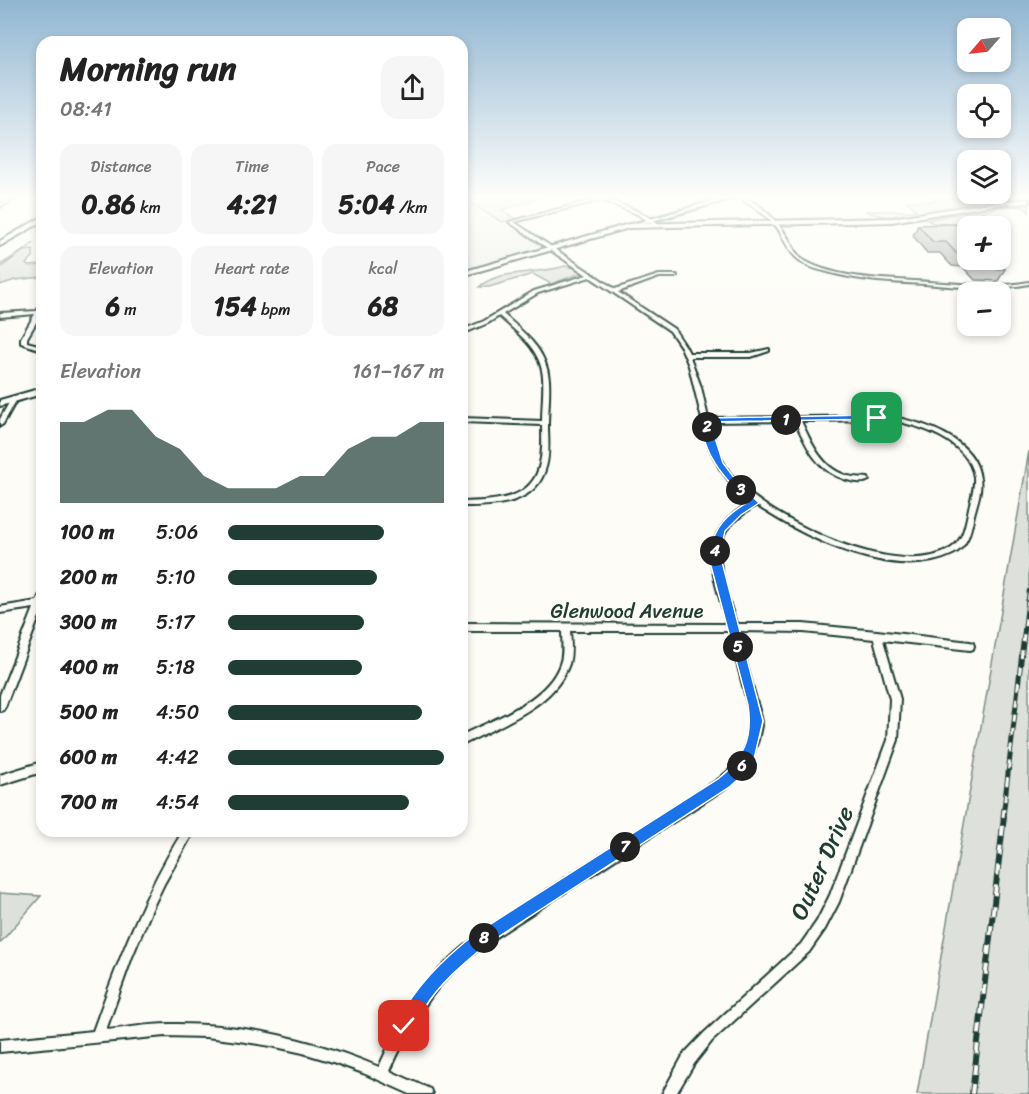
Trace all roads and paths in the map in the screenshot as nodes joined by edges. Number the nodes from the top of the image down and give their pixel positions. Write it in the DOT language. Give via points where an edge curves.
graph roads {
  1 [pos="551,249"];
  2 [pos="791,249"];
  3 [pos="468,272"];
  4 [pos="591,275"];
  5 [pos="675,276"];
  6 [pos="1029,283"];
  7 [pos="615,291"];
  8 [pos="36,311"];
  9 [pos="500,314"];
  10 [pos="0,315"];
  11 [pos="36,318"];
  12 [pos="468,329"];
  13 [pos="36,346"];
  14 [pos="767,350"];
  15 [pos="688,355"];
  16 [pos="36,393"];
  17 [pos="14,399"];
  18 [pos="0,403"];
  19 [pos="468,420"];
  20 [pos="706,420"];
  21 [pos="798,420"];
  22 [pos="544,423"];
  23 [pos="0,424"];
  24 [pos="866,480"];
  25 [pos="755,503"];
  26 [pos="468,504"];
  27 [pos="36,603"];
  28 [pos="0,610"];
  29 [pos="36,615"];
  30 [pos="468,627"];
  31 [pos="566,628"];
  32 [pos="733,628"];
  33 [pos="877,635"];
  34 [pos="970,646"];
  35 [pos="0,707"];
  36 [pos="468,737"];
  37 [pos="36,769"];
  38 [pos="0,780"];
  39 [pos="185,837"];
  40 [pos="97,1036"];
  41 [pos="0,1046"];
  42 [pos="383,1073"];
  43 [pos="425,1094"];
  44 [pos="669,1094"];
  1 -- 3 [label="main road"];
  1 -- 4 [label="street"];
  2 -- 6 [label="street" via="801,260 857,278 986,287"];
  4 -- 7 [label="street"];
  4 -- 9 [label="street" via="536,292"];
  5 -- 7 [label="street" via="659,276"];
  7 -- 15 [label="street" via="666,324"];
  8 -- 10 [label="street"];
  9 -- 12 [label="street"];
  9 -- 22 [label="street" via="536,349 542,361"];
  11 -- 13 [label="street" via="24,338 24,343"];
  14 -- 15 [label="street" via="752,355"];
  15 -- 20 [label="street"];
  16 -- 17 [label="main road"];
  17 -- 18 [label="main road"];
  17 -- 23 [label="street"];
  19 -- 22 [label="street"];
  20 -- 21 [label="street"];
  20 -- 25 [label="street" via="719,463"];
  21 -- 24 [label="street" via="822,464 848,479"];
  21 -- 25 [label="street" via="898,420 935,432 968,457 977,474 977,484 969,527 960,545 929,560 886,557 828,542 791,526"];
  22 -- 26 [label="street" via="543,466 530,489 507,500"];
  25 -- 32 [label="street" via="728,520 716,541 716,566"];
  27 -- 28 [label="street"];
  29 -- 35 [label="street"];
  30 -- 31 [label="street, Glenwood Avenue"];
  31 -- 32 [label="street, Glenwood Avenue"];
  31 -- 36 [label="street" via="565,663 549,691"];
  32 -- 33 [label="street, Glenwood Avenue" via="803,628"];
  32 -- 42 [label="street" via="757,721 750,754 740,770 457,958 420,999"];
  33 -- 34 [label="street, Glenwood Avenue"];
  33 -- 44 [label="street, Outer Drive" via="895,699 893,740 835,898 805,948 708,1037 689,1059"];
  37 -- 38 [label="street"];
  39 -- 40 [label="street" via="156,887"];
  40 -- 41 [label="street"];
  40 -- 42 [label="street" via="171,1030 226,1033 337,1055"];
  42 -- 43 [label="street"];
}
